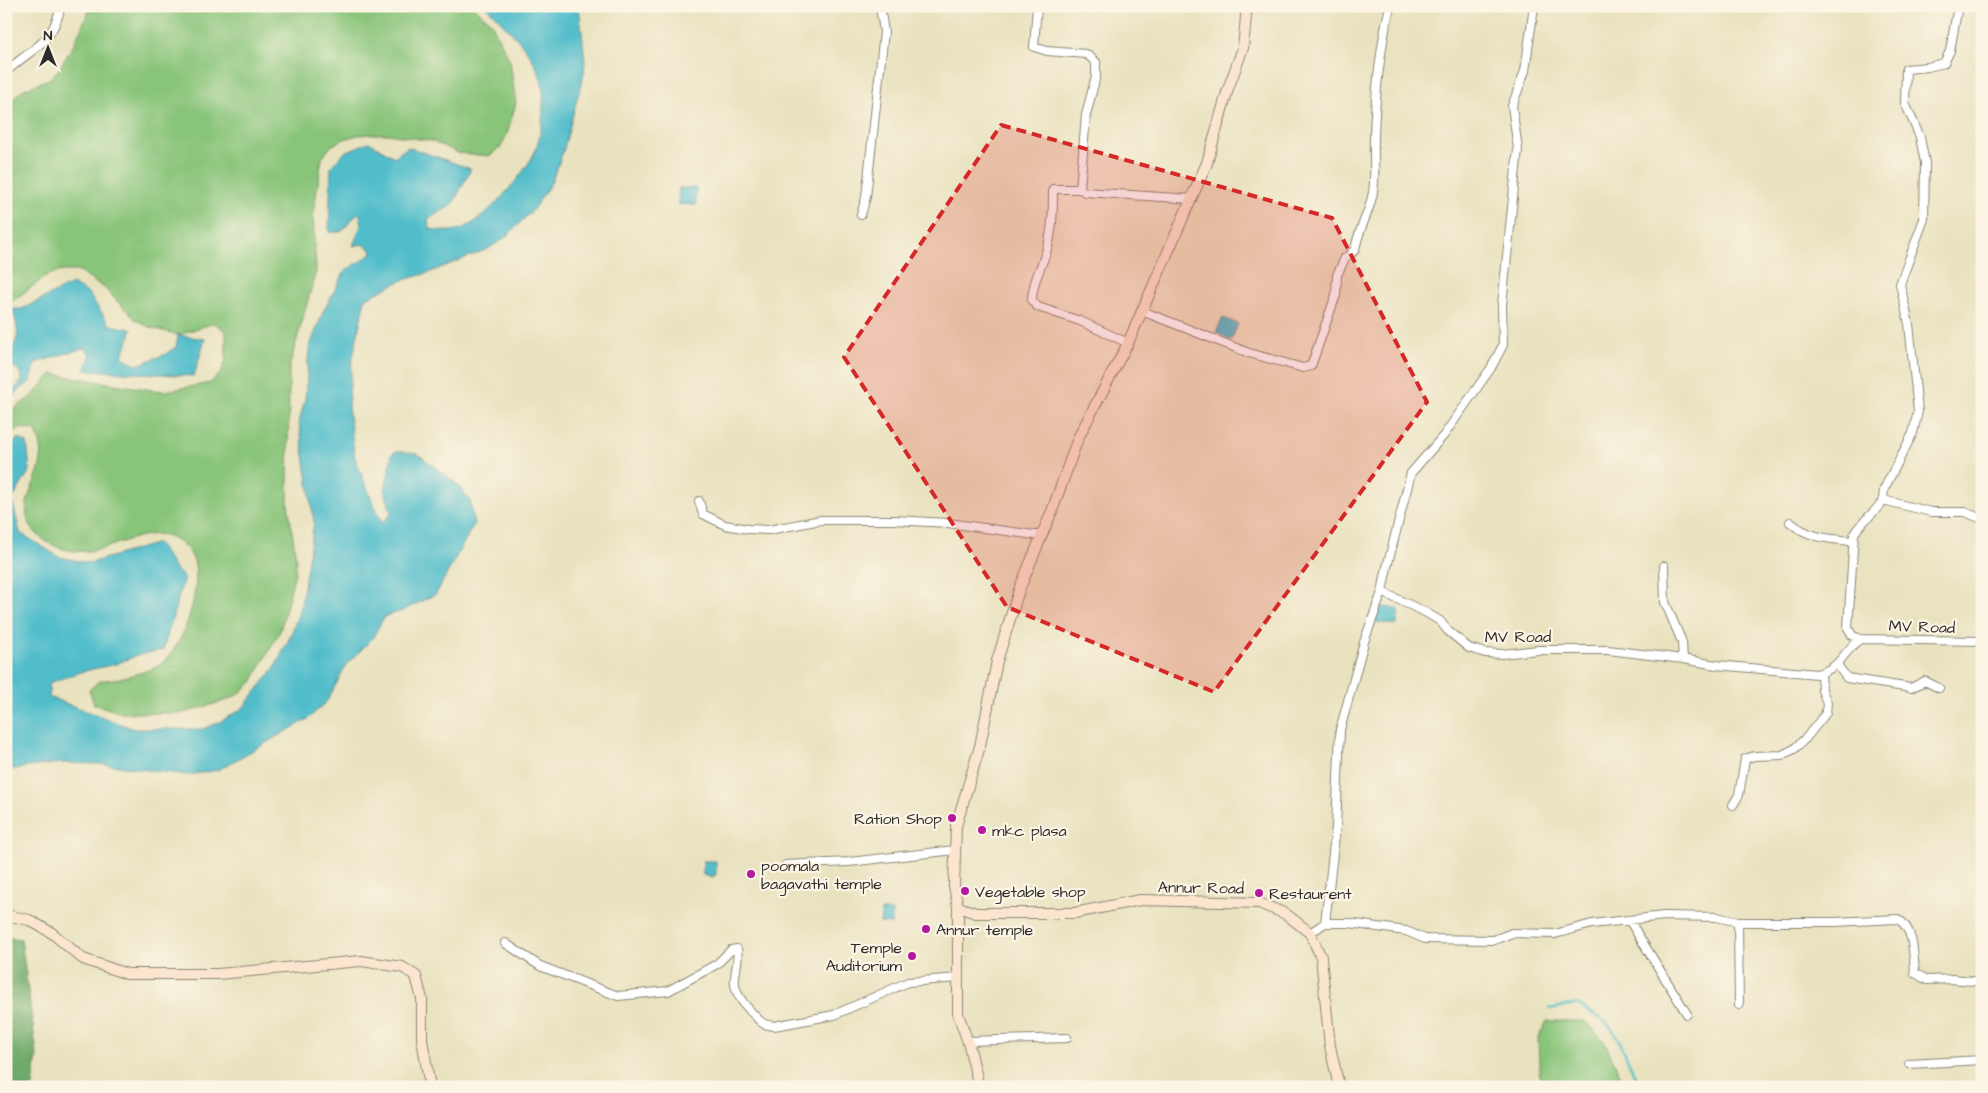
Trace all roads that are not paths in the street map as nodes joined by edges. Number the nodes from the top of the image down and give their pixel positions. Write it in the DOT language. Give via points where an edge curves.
graph roads {
  1 [pos="61,6"];
  2 [pos="880,6"];
  3 [pos="1037,6"];
  4 [pos="1247,6"];
  5 [pos="1390,6"];
  6 [pos="1534,6"];
  7 [pos="1958,6"];
  8 [pos="6,72"];
  9 [pos="1080,189"];
  10 [pos="1192,199"];
  11 [pos="861,216"];
  12 [pos="1142,311"];
  13 [pos="1128,343"];
  14 [pos="1883,500"];
  15 [pos="699,501"];
  16 [pos="1982,519"];
  17 [pos="1790,522"];
  18 [pos="1042,536"];
  19 [pos="1853,541"];
  20 [pos="1664,566"];
  21 [pos="1382,592"];
  22 [pos="1860,639"];
  23 [pos="1982,641"];
  24 [pos="1683,658"];
  25 [pos="1837,665"];
  26 [pos="1821,673"];
  27 [pos="1938,688"];
  28 [pos="1733,804"];
  29 [pos="955,850"];
  30 [pos="786,864"];
  31 [pos="958,907"];
  32 [pos="6,914"];
  33 [pos="1628,920"];
  34 [pos="1738,922"];
  35 [pos="1325,923"];
  36 [pos="1310,933"];
  37 [pos="505,943"];
  38 [pos="958,978"];
  39 [pos="1982,982"];
  40 [pos="1739,1004"];
  41 [pos="1687,1014"];
  42 [pos="1066,1038"];
  43 [pos="968,1041"];
  44 [pos="1982,1060"];
  45 [pos="1910,1064"];
  46 [pos="430,1087"];
  47 [pos="979,1087"];
  48 [pos="1339,1087"];
  1 -- 8 [label="street" via="57,23 45,41"];
  2 -- 11 [label="street" via="884,32 866,197"];
  3 -- 9 [label="street" via="1034,47 1086,54 1096,62 1096,76 1086,115"];
  4 -- 10 [label="main road" via="1243,48 1207,163"];
  5 -- 12 [label="street" via="1374,138 1374,191 1370,208 1357,234 1355,250 1345,258 1338,275 1336,295 1311,366 1303,368 1249,353"];
  6 -- 21 [label="street" via="1525,71 1512,106 1518,149 1502,305 1503,345 1444,435 1411,473"];
  7 -- 14 [label="street" via="1950,51 1944,63 1906,69 1904,103 1920,137 1925,163 1924,219 1900,284 1909,324 1918,411 1913,434 1884,489"];
  9 -- 10 [label="street" via="1085,192"];
  9 -- 13 [label="street" via="1053,190 1052,229 1032,288 1032,301 1038,308 1094,327"];
  10 -- 12 [label="main road"];
  12 -- 13 [label="main road"];
  13 -- 18 [label="main road" via="1078,438"];
  14 -- 16 [label="street" via="1931,512 1965,512"];
  14 -- 19 [label="street" via="1878,509 1859,525"];
  15 -- 18 [label="street" via="703,514 725,525 748,529 769,530 821,520 894,520 948,523"];
  17 -- 19 [label="street" via="1801,532"];
  18 -- 29 [label="main road" via="1019,590 997,661 980,746 956,826"];
  19 -- 22 [label="street" via="1848,628"];
  20 -- 24 [label="street" via="1665,602 1682,642"];
  21 -- 24 [label="street, MV Road" via="1440,621 1448,632 1469,648 1485,653 1608,650"];
  21 -- 35 [label="street" via="1364,642 1340,730 1336,818"];
  22 -- 23 [label="street, MV Road"];
  22 -- 25 [label="street"];
  24 -- 26 [label="street, MV Road" via="1716,665"];
  25 -- 26 [label="street"];
  25 -- 27 [label="street" via="1847,678 1910,688 1925,681"];
  26 -- 28 [label="street" via="1826,713 1794,749 1782,755 1754,756 1745,760 1739,795"];
  29 -- 30 [label="street" via="849,862"];
  29 -- 31 [label="main road" via="954,886"];
  31 -- 36 [label="main road, Annur Road" via="976,913 1038,914 1075,913 1140,900 1259,903 1286,914"];
  31 -- 38 [label="main road"];
  32 -- 46 [label="main road" via="37,924 83,959 128,974 218,974 361,961 402,967 416,976 422,999 422,1039"];
  33 -- 34 [label="street" via="1664,916 1717,917"];
  33 -- 35 [label="street" via="1592,924 1555,934 1512,933 1494,940 1425,939 1406,931"];
  33 -- 41 [label="street"];
  34 -- 39 [label="street" via="1898,919 1906,924 1912,940 1915,973 1927,980"];
  34 -- 40 [label="street"];
  35 -- 36 [label="street"];
  36 -- 48 [label="main road, Annur Road" via="1321,957 1328,1030"];
  37 -- 38 [label="street" via="540,966 618,996 668,991 737,949 735,988 760,1021 774,1026 834,1015 908,982"];
  38 -- 43 [label="main road" via="958,1014"];
  42 -- 43 [label="street"];
  43 -- 47 [label="main road"];
  44 -- 45 [label="street"];
}
